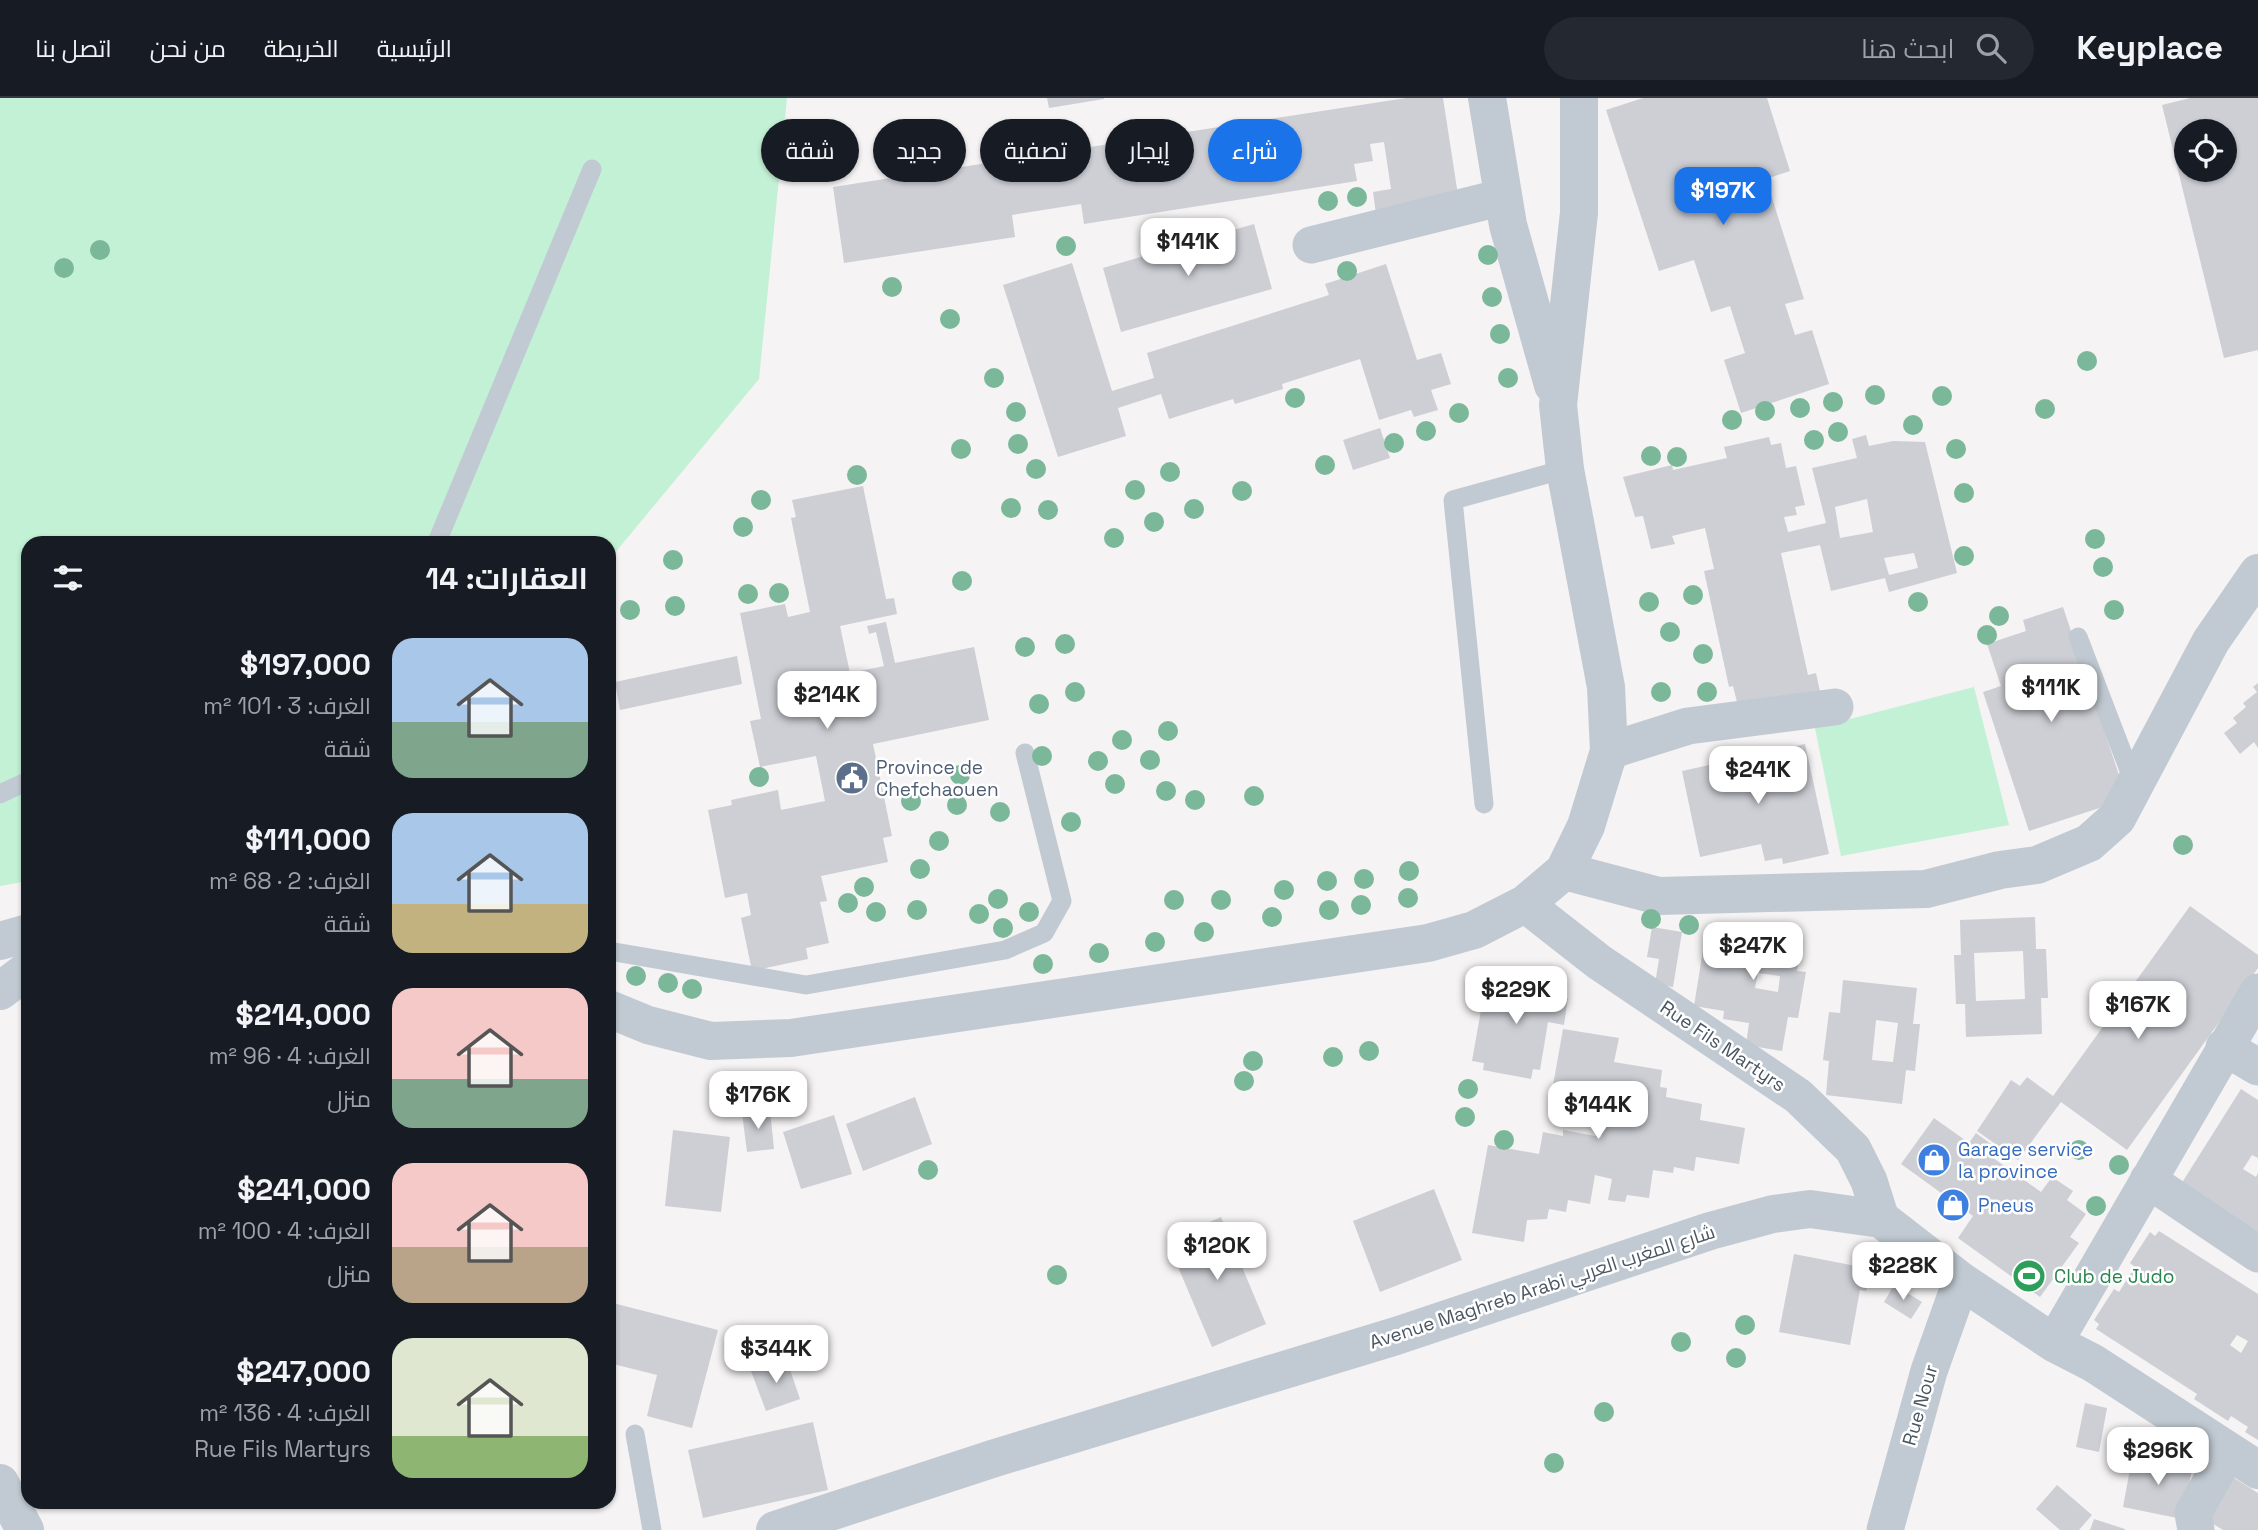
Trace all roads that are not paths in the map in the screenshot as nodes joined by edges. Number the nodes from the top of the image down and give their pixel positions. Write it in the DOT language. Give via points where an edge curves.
graph roads {
  1 [pos="1487,98"];
  2 [pos="1579,98"];
  3 [pos="592,169"];
  4 [pos="1579,213"];
  5 [pos="1506,215"];
  6 [pos="1311,245"];
  7 [pos="1558,405"];
  8 [pos="1565,469"];
  9 [pos="439,536"];
  10 [pos="2258,573"];
  11 [pos="2078,637"];
  12 [pos="1835,708"];
  13 [pos="1609,751"];
  14 [pos="1025,753"];
  15 [pos="21,784"];
  16 [pos="2135,784"];
  17 [pos="0,794"];
  18 [pos="1484,804"];
  19 [pos="1564,872"];
  20 [pos="1525,904"];
  21 [pos="21,935"];
  22 [pos="0,941"];
  23 [pos="616,952"];
  24 [pos="21,975"];
  25 [pos="0,991"];
  26 [pos="2258,992"];
  27 [pos="616,1012"];
  28 [pos="2224,1047"];
  29 [pos="2258,1067"];
  30 [pos="2148,1180"];
  31 [pos="1881,1219"];
  32 [pos="2258,1254"];
  33 [pos="1961,1281"];
  34 [pos="2054,1343"];
  35 [pos="635,1434"];
  36 [pos="2243,1461"];
  37 [pos="0,1483"];
  38 [pos="25,1530"];
  39 [pos="652,1530"];
  40 [pos="775,1530"];
  41 [pos="1885,1530"];
  42 [pos="2196,1530"];
  1 -- 5 [label="street"];
  2 -- 4 [label="street"];
  3 -- 9 [label="lane"];
  4 -- 5 [label="street" via="1560,236 1540,245"];
  4 -- 7 [label="street"];
  5 -- 6 [label="street"];
  5 -- 7 [label="street"];
  7 -- 8 [label="street"];
  8 -- 13 [label="street" via="1606,687"];
  8 -- 18 [label="lane" via="1453,500"];
  10 -- 16 [label="street" via="2210,641"];
  11 -- 16 [label="lane"];
  12 -- 13 [label="street" via="1688,726"];
  13 -- 19 [label="street" via="1586,826"];
  14 -- 23 [label="lane" via="1062,901 1044,933 1005,950 806,985"];
  15 -- 17 [label="lane"];
  16 -- 19 [label="street" via="2117,818 2089,844 2037,864 1926,889 1659,895"];
  19 -- 20 [label="street"];
  20 -- 27 [label="street" via="1474,929 1428,943 791,1038 710,1041"];
  20 -- 31 [label="street, Rue Fils Martyrs" via="1610,970 1798,1096 1853,1149"];
  21 -- 22 [label="street"];
  24 -- 25 [label="street"];
  26 -- 28 [label="street"];
  28 -- 29 [label="street"];
  28 -- 30 [label="street"];
  30 -- 32 [label="street"];
  30 -- 34 [label="street"];
  31 -- 33 [label="street, Avenue Maghreb Arabi شارع المغرب العربي"];
  31 -- 40 [label="street, Avenue Maghreb Arabi شارع المغرب العربي" via="1810,1209 1710,1231 1396,1336"];
  33 -- 34 [label="street, Avenue Maghreb Arabi شارع المغرب العربي"];
  33 -- 41 [label="street, Rue Nour" via="1929,1371"];
  34 -- 36 [label="street, Avenue Maghreb Arabi شارع المغرب العربي" via="2093,1363"];
  35 -- 39 [label="lane"];
  36 -- 42 [label="street" via="2193,1513"];
  37 -- 38 [label="street"];
}
